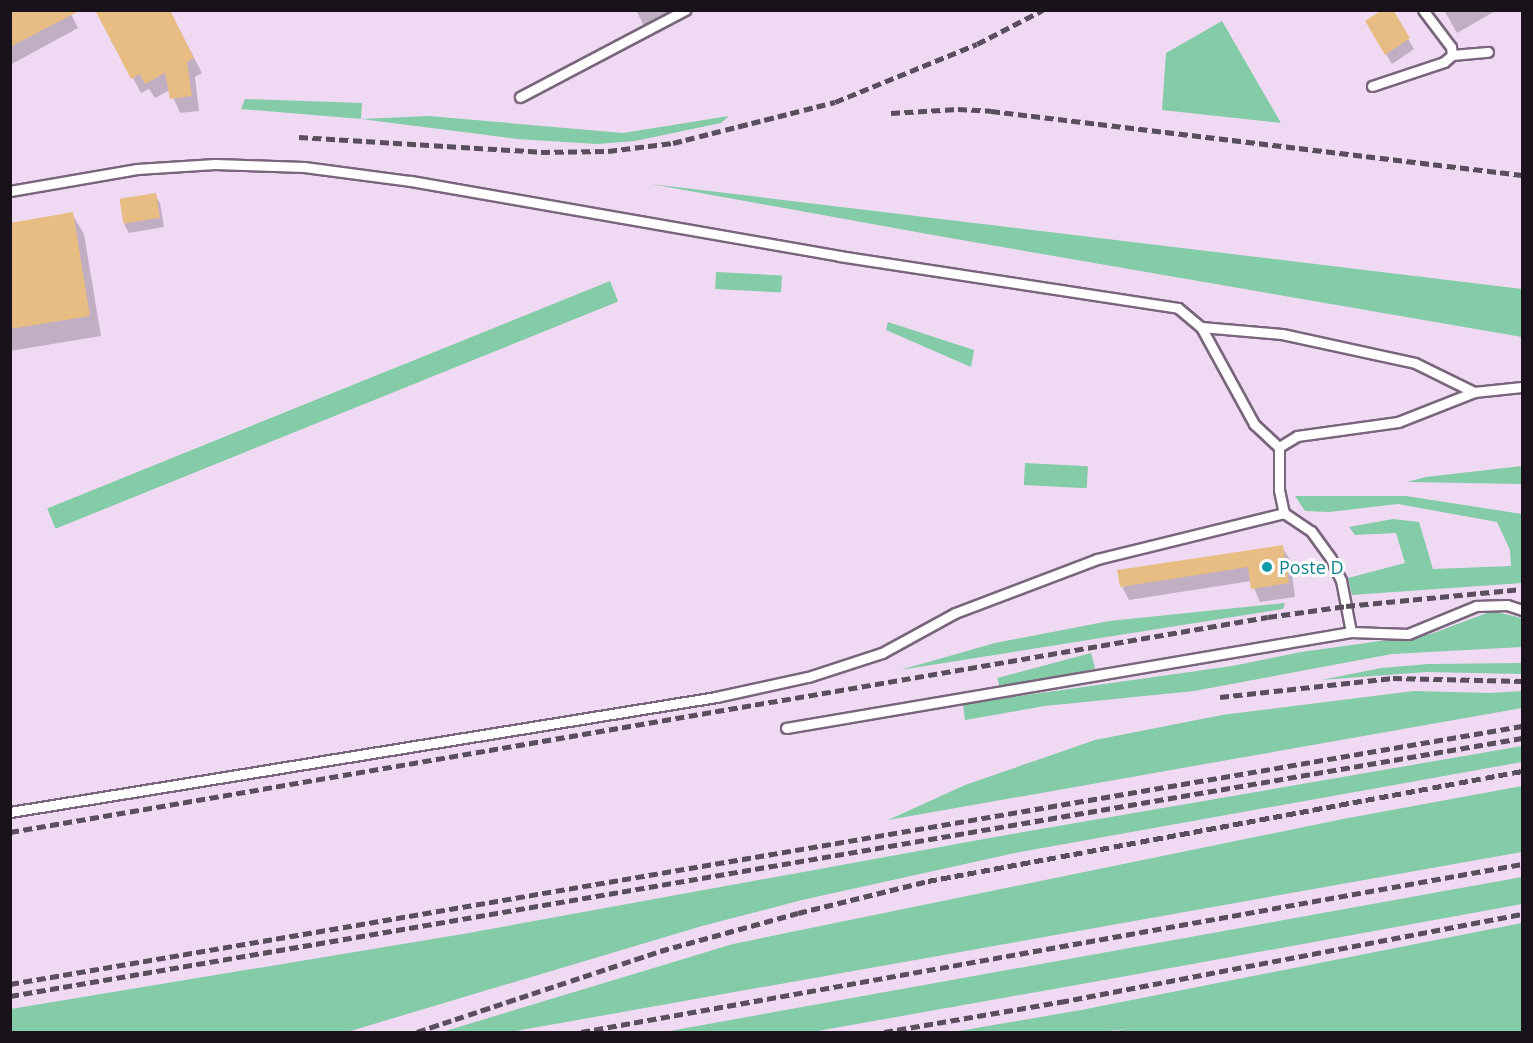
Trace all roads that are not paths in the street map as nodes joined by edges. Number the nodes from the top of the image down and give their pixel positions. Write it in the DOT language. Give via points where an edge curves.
graph roads {
  1 [pos="685,10"];
  2 [pos="1423,10"];
  3 [pos="1488,52"];
  4 [pos="1452,55"];
  5 [pos="1372,86"];
  6 [pos="520,97"];
  7 [pos="10,191"];
  8 [pos="1201,327"];
  9 [pos="1522,387"];
  10 [pos="1474,392"];
  11 [pos="1279,447"];
  12 [pos="1284,513"];
  13 [pos="1522,610"];
  14 [pos="1351,632"];
  15 [pos="786,728"];
  16 [pos="10,812"];
  1 -- 6 [label="lane"];
  2 -- 4 [label="lane" via="1451,47"];
  3 -- 4 [label="lane"];
  4 -- 5 [label="lane" via="1444,62"];
  7 -- 8 [label="lane" via="137,169 215,164 304,167 411,181 839,256 1178,308"];
  8 -- 10 [label="lane" via="1282,334 1415,363"];
  8 -- 11 [label="lane" via="1254,424"];
  9 -- 10 [label="lane"];
  10 -- 11 [label="lane" via="1398,422 1298,436"];
  11 -- 12 [label="lane" via="1279,490"];
  12 -- 14 [label="lane" via="1311,531 1331,559 1341,580"];
  12 -- 16 [label="lane" via="1097,559 955,613 882,652 808,677 716,697"];
  13 -- 14 [label="lane" via="1507,605 1476,606 1408,634"];
  14 -- 15 [label="lane"];
}
